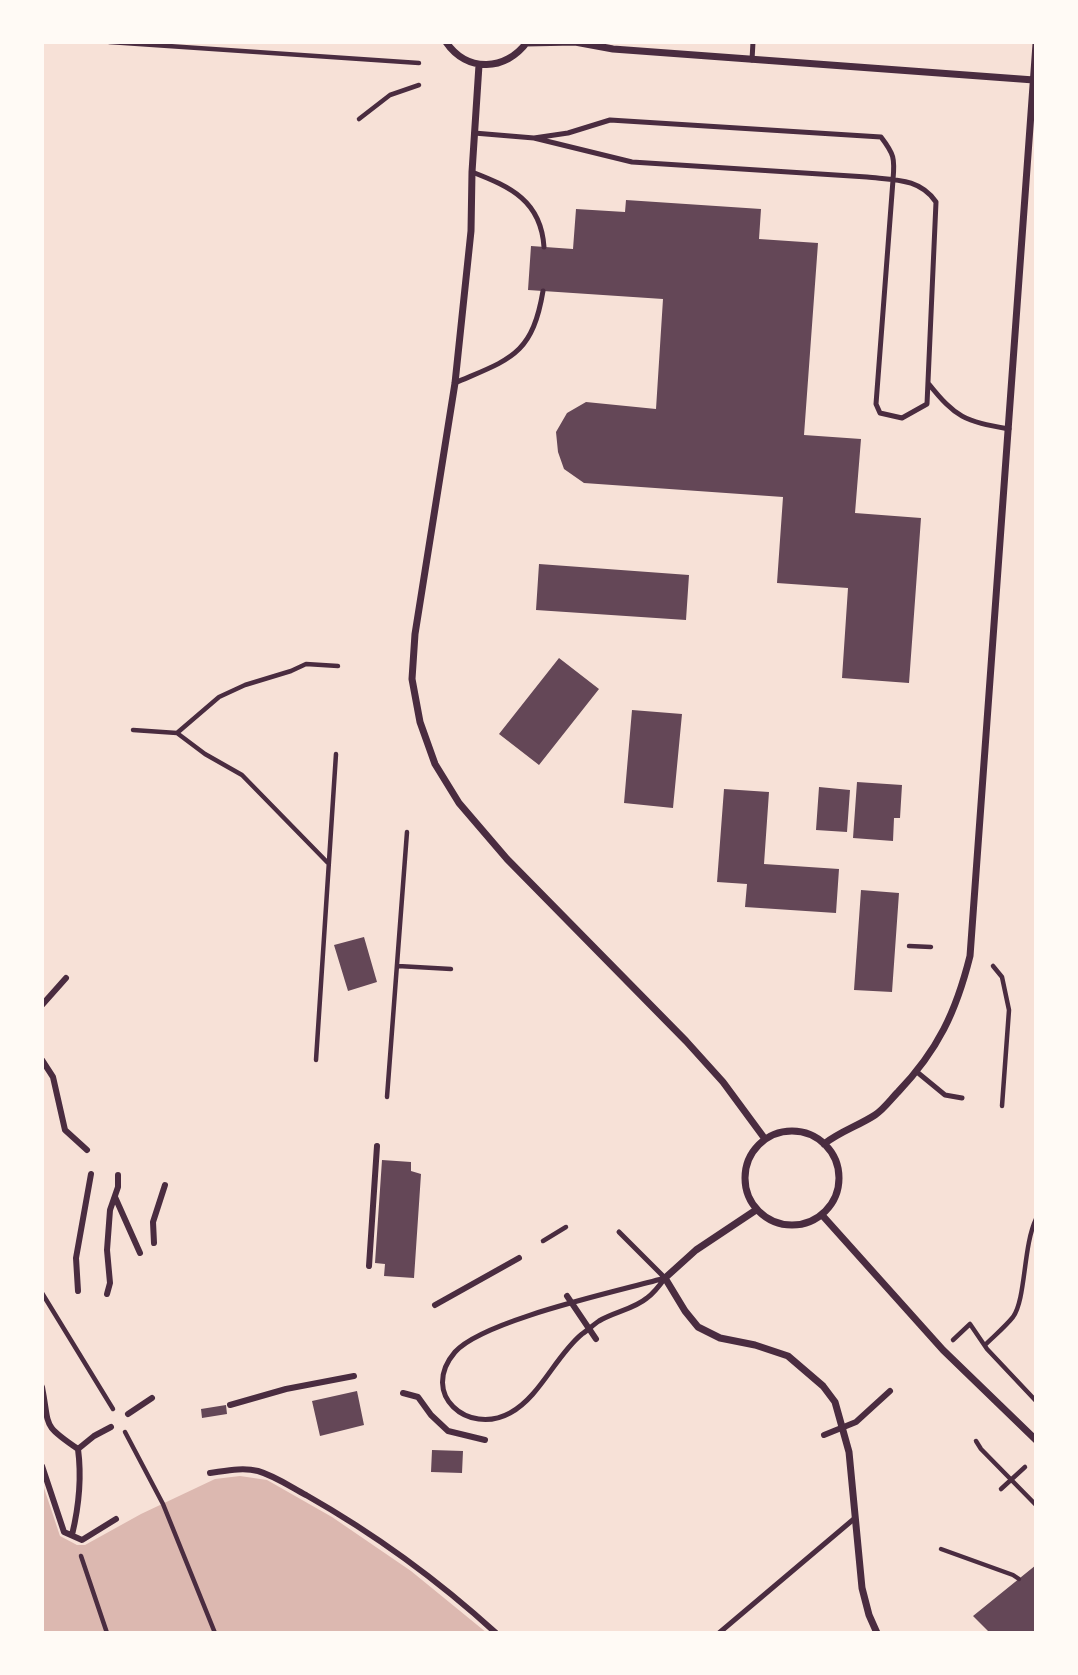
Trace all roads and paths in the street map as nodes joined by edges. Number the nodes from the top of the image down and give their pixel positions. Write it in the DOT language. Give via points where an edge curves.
graph roads {
  1 [pos="110,42"];
  2 [pos="446,42"];
  3 [pos="753,42"];
  4 [pos="526,43"];
  5 [pos="1036,44"];
  6 [pos="752,61"];
  7 [pos="419,63"];
  8 [pos="479,65"];
  9 [pos="1034,80"];
  10 [pos="419,85"];
  11 [pos="359,119"];
  12 [pos="474,133"];
  13 [pos="534,138"];
  14 [pos="472,172"];
  15 [pos="893,180"];
  16 [pos="544,247"];
  17 [pos="543,291"];
  18 [pos="455,383"];
  19 [pos="928,383"];
  20 [pos="1009,429"];
  21 [pos="338,666"];
  22 [pos="133,730"];
  23 [pos="177,733"];
  24 [pos="336,754"];
  25 [pos="407,832"];
  26 [pos="328,863"];
  27 [pos="909,946"];
  28 [pos="931,947"];
  29 [pos="398,966"];
  30 [pos="993,966"];
  31 [pos="451,969"];
  32 [pos="66,978"];
  33 [pos="42,1005"];
  34 [pos="42,1060"];
  35 [pos="316,1060"];
  36 [pos="917,1072"];
  37 [pos="387,1097"];
  38 [pos="962,1098"];
  39 [pos="1002,1106"];
  40 [pos="765,1139"];
  41 [pos="824,1144"];
  42 [pos="377,1146"];
  43 [pos="87,1150"];
  44 [pos="91,1174"];
  45 [pos="118,1175"];
  46 [pos="165,1185"];
  47 [pos="115,1197"];
  48 [pos="756,1210"];
  49 [pos="822,1214"];
  50 [pos="1036,1219"];
  51 [pos="566,1227"];
  52 [pos="619,1232"];
  53 [pos="543,1241"];
  54 [pos="154,1242"];
  55 [pos="140,1253"];
  56 [pos="519,1258"];
  57 [pos="369,1266"];
  58 [pos="665,1278"];
  59 [pos="78,1291"];
  60 [pos="42,1293"];
  61 [pos="107,1294"];
  62 [pos="567,1296"];
  63 [pos="572,1304"];
  64 [pos="435,1305"];
  65 [pos="589,1329"];
  66 [pos="959,1334"];
  67 [pos="596,1339"];
  68 [pos="985,1345"];
  69 [pos="354,1376"];
  70 [pos="42,1387"];
  71 [pos="890,1391"];
  72 [pos="403,1393"];
  73 [pos="152,1398"];
  74 [pos="1036,1401"];
  75 [pos="230,1405"];
  76 [pos="116,1414"];
  77 [pos="128,1415"];
  78 [pos="122,1425"];
  79 [pos="111,1427"];
  80 [pos="843,1428"];
  81 [pos="824,1435"];
  82 [pos="485,1440"];
  83 [pos="1036,1440"];
  84 [pos="976,1441"];
  85 [pos="78,1449"];
  86 [pos="42,1466"];
  87 [pos="1025,1467"];
  88 [pos="210,1473"];
  89 [pos="1011,1480"];
  90 [pos="1001,1489"];
  91 [pos="1036,1505"];
  92 [pos="855,1518"];
  93 [pos="116,1519"];
  94 [pos="72,1535"];
  95 [pos="77,1545"];
  96 [pos="941,1549"];
  97 [pos="1018,1579"];
  98 [pos="107,1633"];
  99 [pos="215,1633"];
  100 [pos="496,1633"];
  101 [pos="719,1633"];
  102 [pos="877,1633"];
  1 -- 7 [label="path"];
  2 -- 8 [label="street" via="463,60"];
  3 -- 6 [label="lane"];
  4 -- 6 [label="street" via="576,42"];
  4 -- 8 [label="street" via="505,62"];
  5 -- 9 [label="street"];
  6 -- 9 [label="street"];
  8 -- 12 [label="street"];
  9 -- 20 [label="street"];
  10 -- 11 [label="path" via="400,90"];
  12 -- 13 [label="lane"];
  12 -- 14 [label="street"];
  13 -- 15 [label="lane" via="632,162"];
  13 -- 15 [label="lane" via="610,120 881,137 894,154"];
  14 -- 16 [label="lane" via="504,184 522,197 542,227"];
  14 -- 18 [label="street" via="471,231"];
  15 -- 19 [label="lane" via="928,190 936,202"];
  15 -- 19 [label="lane" via="876,404 880,413 894,418 911,415 927,404"];
  17 -- 18 [label="lane" via="538,321 520,350"];
  18 -- 40 [label="street" via="415,634 412,679 420,722 435,764 459,803 508,859 723,1082"];
  19 -- 20 [label="lane" via="949,409 964,418"];
  20 -- 36 [label="street" via="970,956 948,1023"];
  21 -- 23 [label="path" via="306,664 246,685 219,697"];
  22 -- 23 [label="path"];
  23 -- 26 [label="path" via="242,775"];
  24 -- 26 [label="path"];
  25 -- 29 [label="path"];
  26 -- 35 [label="path"];
  27 -- 28 [label="path"];
  29 -- 31 [label="path"];
  29 -- 37 [label="path"];
  30 -- 39 [label="path" via="1002,977 1009,1010"];
  32 -- 33 [label="street"];
  34 -- 43 [label="street" via="53,1077 65,1130"];
  36 -- 38 [label="lane" via="945,1095"];
  36 -- 41 [label="street" via="877,1114"];
  40 -- 41 [label="street" via="795,1131"];
  40 -- 48 [label="street" via="746,1165 747,1196"];
  41 -- 49 [label="street" via="839,1179 837,1192"];
  42 -- 57 [label="street"];
  44 -- 59 [label="street" via="76,1258"];
  45 -- 47 [label="street"];
  46 -- 54 [label="street" via="153,1222"];
  47 -- 55 [label="street"];
  47 -- 61 [label="street" via="110,1210"];
  48 -- 49 [label="street" via="767,1219 795,1225"];
  48 -- 58 [label="street" via="696,1250"];
  49 -- 83 [label="street" via="943,1350"];
  50 -- 68 [label="path" via="1014,1315"];
  51 -- 53 [label="path"];
  52 -- 58 [label="lane"];
  56 -- 64 [label="street"];
  58 -- 63 [label="lane"];
  58 -- 65 [label="lane" via="646,1299"];
  58 -- 80 [label="street" via="698,1327 796,1361 830,1394"];
  60 -- 76 [label="path"];
  62 -- 63 [label="street"];
  63 -- 65 [label="street"];
  63 -- 65 [label="lane" via="513,1321 456,1351 442,1376 449,1404 474,1418 510,1413"];
  65 -- 67 [label="street"];
  66 -- 68 [label="path" via="970,1324"];
  68 -- 74 [label="path"];
  69 -- 75 [label="street"];
  70 -- 85 [label="street" via="47,1424"];
  71 -- 80 [label="street"];
  72 -- 82 [label="street" via="418,1397 448,1431"];
  73 -- 77 [label="street"];
  78 -- 99 [label="path" via="163,1504"];
  79 -- 85 [label="street"];
  80 -- 81 [label="street"];
  80 -- 92 [label="street"];
  84 -- 89 [label="path"];
  85 -- 94 [label="street" via="80,1488"];
  86 -- 94 [label="street" via="64,1532"];
  87 -- 89 [label="path"];
  88 -- 100 [label="street" via="257,1471 314,1499 446,1590"];
  89 -- 90 [label="path"];
  89 -- 91 [label="path"];
  92 -- 101 [label="lane"];
  92 -- 102 [label="street" via="862,1588"];
  93 -- 94 [label="street" via="82,1540"];
  95 -- 98 [label="path"];
  96 -- 97 [label="path"];
}
